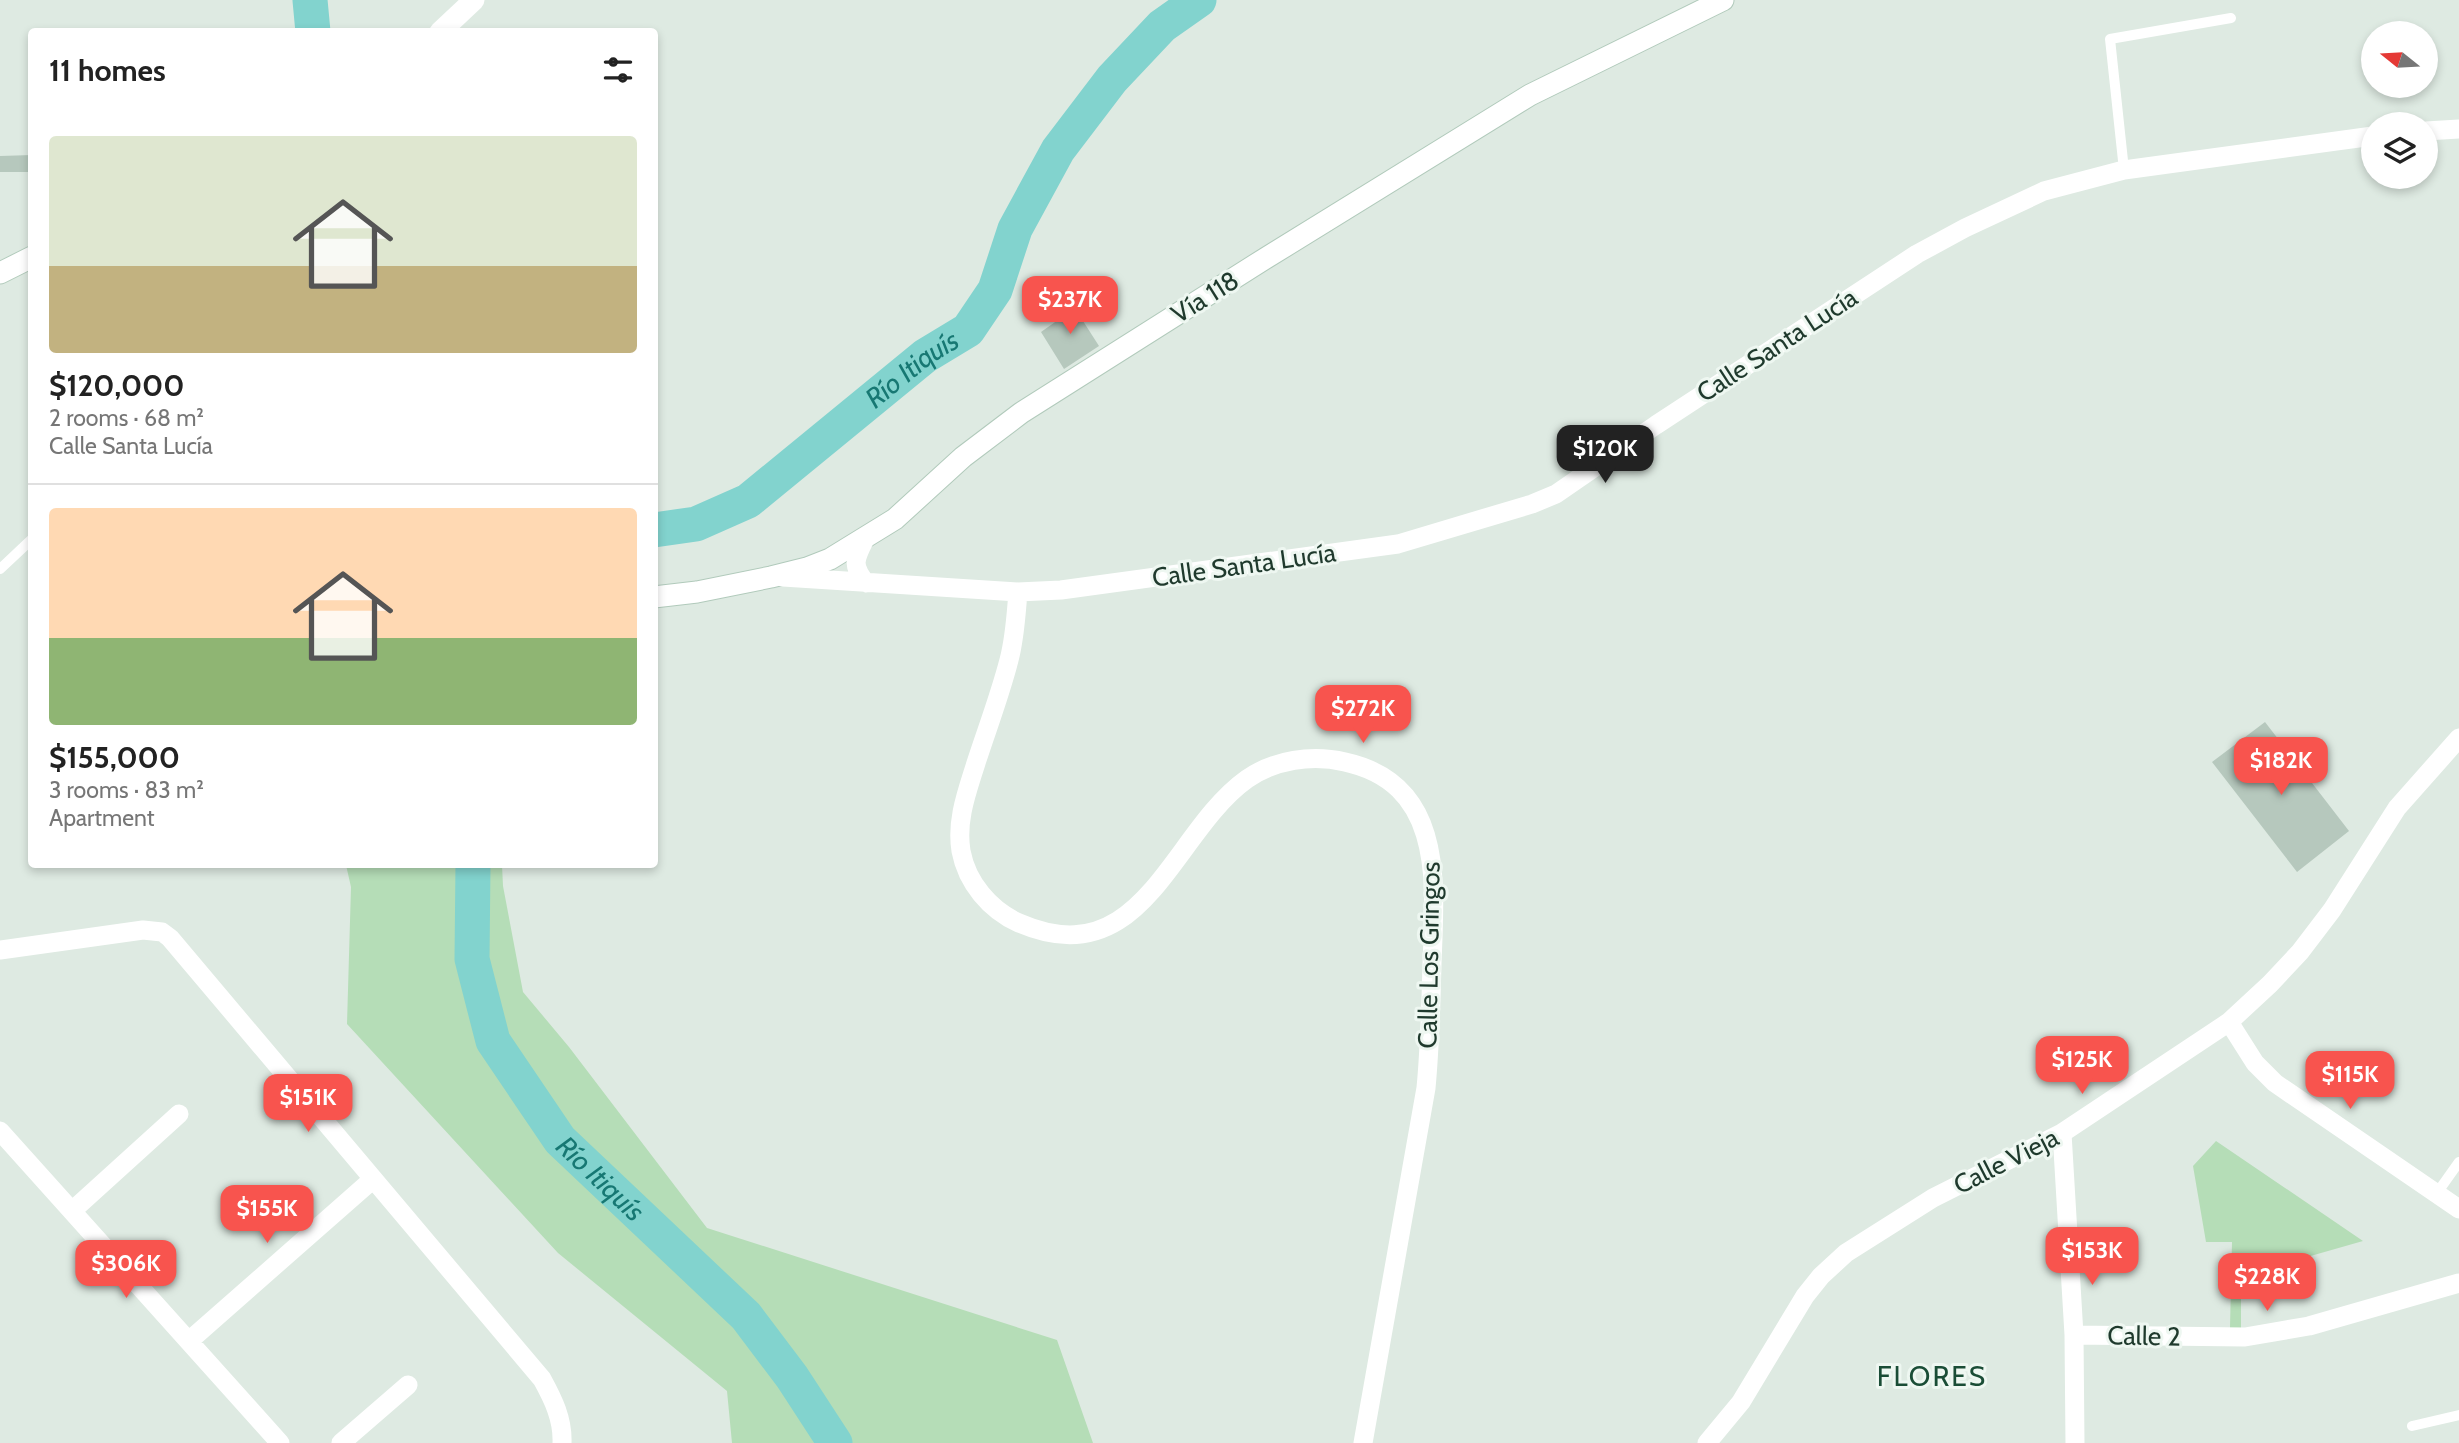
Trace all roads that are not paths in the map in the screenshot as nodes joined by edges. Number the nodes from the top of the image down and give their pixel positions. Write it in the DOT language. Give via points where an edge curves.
graph roads {
  1 [pos="474,0"];
  2 [pos="1723,0"];
  3 [pos="2231,19"];
  4 [pos="444,28"];
  5 [pos="2459,129"];
  6 [pos="2438,130"];
  7 [pos="2361,138"];
  8 [pos="2124,170"];
  9 [pos="28,259"];
  10 [pos="0,273"];
  11 [pos="864,539"];
  12 [pos="28,543"];
  13 [pos="0,569"];
  14 [pos="771,577"];
  15 [pos="866,583"];
  16 [pos="1018,592"];
  17 [pos="658,597"];
  18 [pos="2459,738"];
  19 [pos="0,950"];
  20 [pos="2229,1023"];
  21 [pos="179,1114"];
  22 [pos="0,1131"];
  23 [pos="2062,1133"];
  24 [pos="2459,1163"];
  25 [pos="372,1180"];
  26 [pos="2437,1193"];
  27 [pos="2459,1209"];
  28 [pos="72,1211"];
  29 [pos="2459,1283"];
  30 [pos="2074,1335"];
  31 [pos="189,1340"];
  32 [pos="408,1385"];
  33 [pos="2459,1415"];
  34 [pos="2412,1426"];
  35 [pos="280,1443"];
  36 [pos="341,1443"];
  37 [pos="562,1443"];
  38 [pos="1363,1443"];
  39 [pos="1707,1443"];
  40 [pos="2075,1443"];
  1 -- 4 [label="main road"];
  2 -- 11 [label="main road, Vía 118" via="1530,95 1243,273 1021,413 963,457 895,519"];
  3 -- 8 [label="lane" via="2110,39"];
  5 -- 6 [label="street"];
  7 -- 8 [label="street, Calle Santa Lucía"];
  8 -- 16 [label="street, Calle Santa Lucía" via="2044,191 1917,254 1556,494 1532,504 1398,544"];
  9 -- 10 [label="main road"];
  11 -- 14 [label="main road, Vía 118" via="831,559"];
  11 -- 15 [label="street" via="855,558 857,572"];
  12 -- 13 [label="lane"];
  14 -- 15 [label="street, Calle Santa Lucía"];
  14 -- 17 [label="main road, Vía 118"];
  15 -- 16 [label="street, Calle Santa Lucía"];
  16 -- 38 [label="street, Calle Los Gringos" via="1009,660 963,803 959,829 968,874 979,892 1008,918 1032,929 1078,934 1128,916 1226,795 1276,764 1333,759 1382,776 1409,802 1429,841 1435,890 1426,1088"];
  18 -- 20 [label="street, Calle Vieja" via="2397,808 2300,952"];
  19 -- 25 [label="street" via="143,930 162,932"];
  20 -- 23 [label="street, Calle Vieja"];
  20 -- 26 [label="street" via="2255,1063 2275,1083"];
  21 -- 28 [label="street"];
  22 -- 28 [label="street"];
  23 -- 30 [label="street"];
  23 -- 39 [label="street, Calle Vieja" via="1933,1198 1846,1254 1805,1296 1741,1402"];
  24 -- 26 [label="lane"];
  25 -- 31 [label="street"];
  25 -- 37 [label="street" via="542,1379 554,1400"];
  26 -- 27 [label="street"];
  28 -- 31 [label="street"];
  29 -- 30 [label="street, Calle 2" via="2309,1326 2245,1337"];
  30 -- 40 [label="street"];
  31 -- 35 [label="street"];
  32 -- 36 [label="street"];
  33 -- 34 [label="lane"];
}
